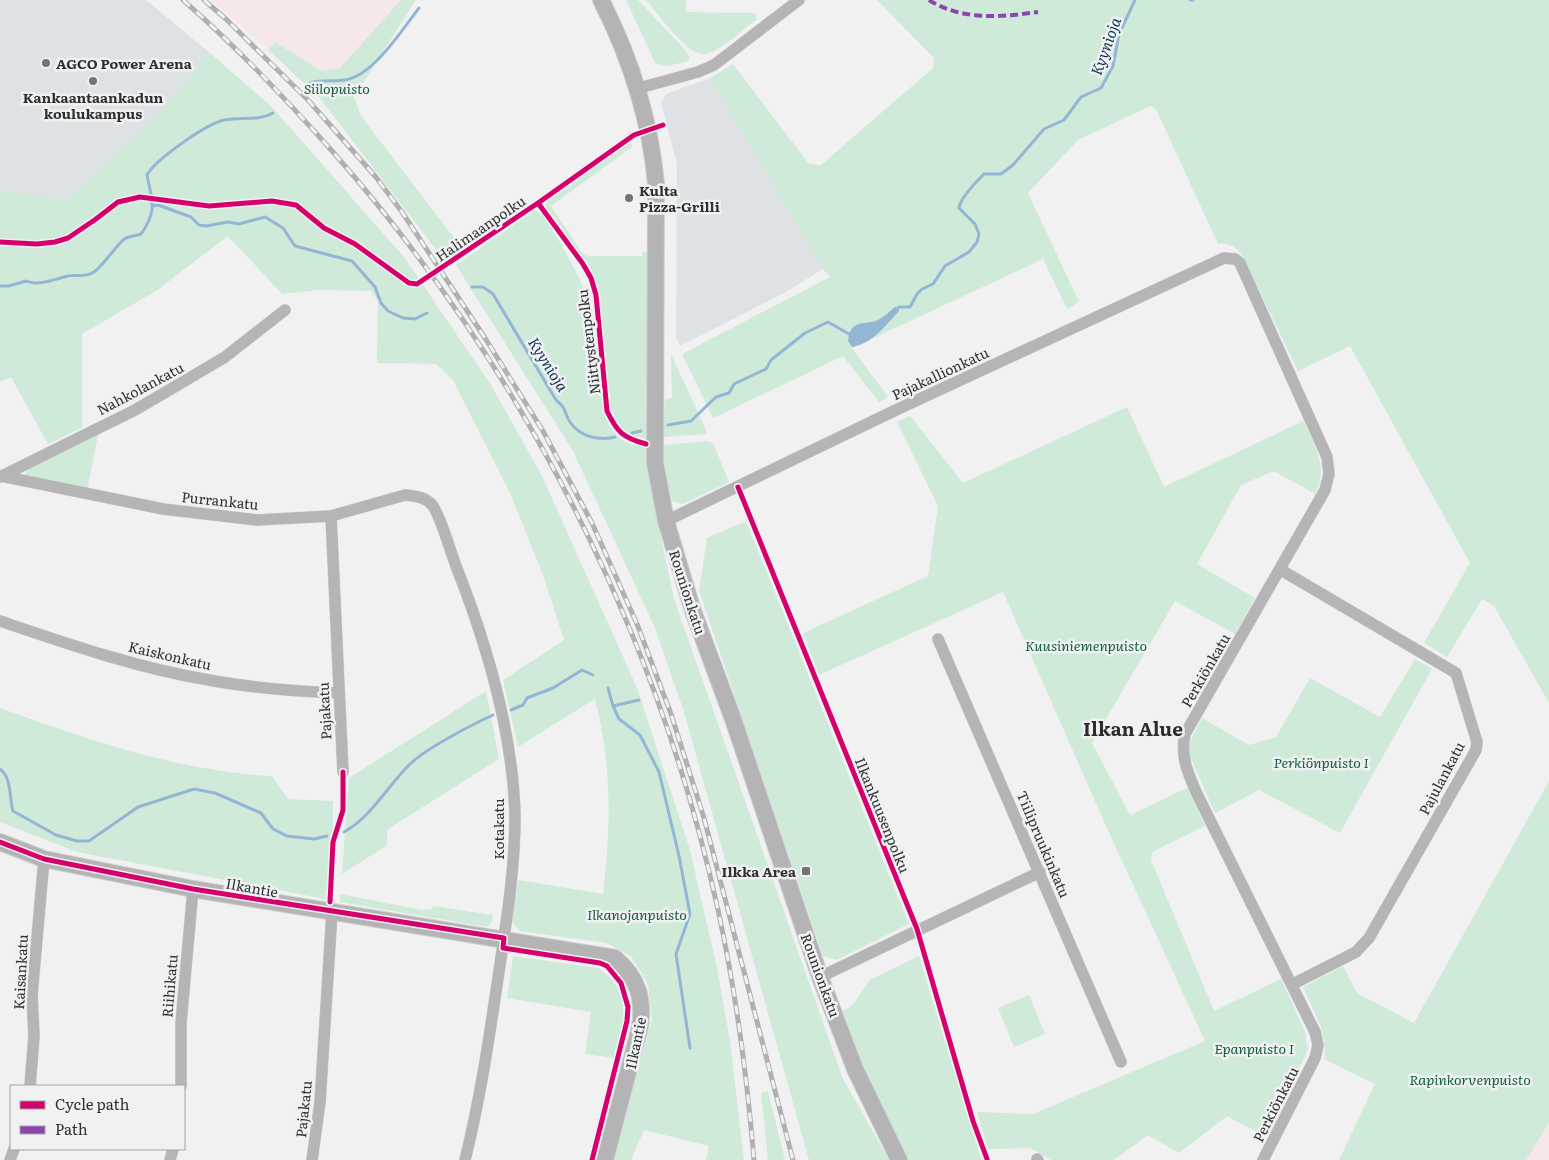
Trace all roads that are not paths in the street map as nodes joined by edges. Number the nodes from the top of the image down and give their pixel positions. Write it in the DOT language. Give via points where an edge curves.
graph roads {
  1 [pos="600,0"];
  2 [pos="800,0"];
  3 [pos="639,88"];
  4 [pos="1229,258"];
  5 [pos="285,310"];
  6 [pos="0,477"];
  7 [pos="433,506"];
  8 [pos="331,516"];
  9 [pos="666,521"];
  10 [pos="1281,570"];
  11 [pos="0,621"];
  12 [pos="938,639"];
  13 [pos="338,693"];
  14 [pos="343,772"];
  15 [pos="0,842"];
  16 [pos="44,859"];
  17 [pos="1040,872"];
  18 [pos="194,889"];
  19 [pos="332,912"];
  20 [pos="504,938"];
  21 [pos="820,977"];
  22 [pos="1293,984"];
  23 [pos="1121,1062"];
  24 [pos="30,1085"];
  25 [pos="181,1085"];
  26 [pos="312,1160"];
  27 [pos="465,1160"];
  28 [pos="605,1160"];
  29 [pos="899,1160"];
  30 [pos="1263,1160"];
  1 -- 3 [label="main road, Rounionkatu"];
  2 -- 3 [label="street" via="714,65"];
  3 -- 9 [label="main road, Rounionkatu" via="656,184 655,463"];
  4 -- 9 [label="street, Pajakallionkatu" via="907,405"];
  4 -- 10 [label="street, Perkiönkatu" via="1235,259 1244,272 1327,457 1329,474 1325,490"];
  5 -- 6 [label="street, Nahkolankatu" via="225,357 176,386"];
  6 -- 8 [label="street, Purrankatu" via="163,509 257,520"];
  7 -- 8 [label="street, Purrankatu" via="416,496 406,495"];
  7 -- 20 [label="street, Kotakatu" via="486,655 506,737 515,815"];
  8 -- 13 [label="street, Pajakatu"];
  9 -- 21 [label="main road, Rounionkatu" via="693,611"];
  10 -- 22 [label="street, Perkiönkatu" via="1185,734 1182,748 1197,794"];
  10 -- 22 [label="street, Pajulankatu" via="1456,673 1477,742 1476,750 1369,938 1356,952"];
  11 -- 13 [label="street, Kaiskonkatu" via="131,663 207,680"];
  12 -- 17 [label="street, Tiilipruukinkatu"];
  13 -- 14 [label="street, Pajakatu"];
  15 -- 16 [label="main road, Ilkantie"];
  16 -- 18 [label="main road, Ilkantie"];
  16 -- 24 [label="street, Kaisankatu" via="32,995 34,1036"];
  17 -- 21 [label="street"];
  17 -- 23 [label="street, Tiilipruukinkatu"];
  18 -- 19 [label="main road, Ilkantie"];
  18 -- 25 [label="street, Riihikatu" via="181,1023"];
  19 -- 20 [label="main road, Ilkantie"];
  19 -- 26 [label="street, Pajakatu" via="320,1102"];
  20 -- 27 [label="street, Kotakatu" via="482,1085"];
  20 -- 28 [label="main road, Ilkantie" via="615,958 636,981 640,993 640,1027"];
  21 -- 29 [label="main road, Rounionkatu" via="855,1068"];
  22 -- 30 [label="street, Perkiönkatu" via="1318,1045 1315,1058"];
}
